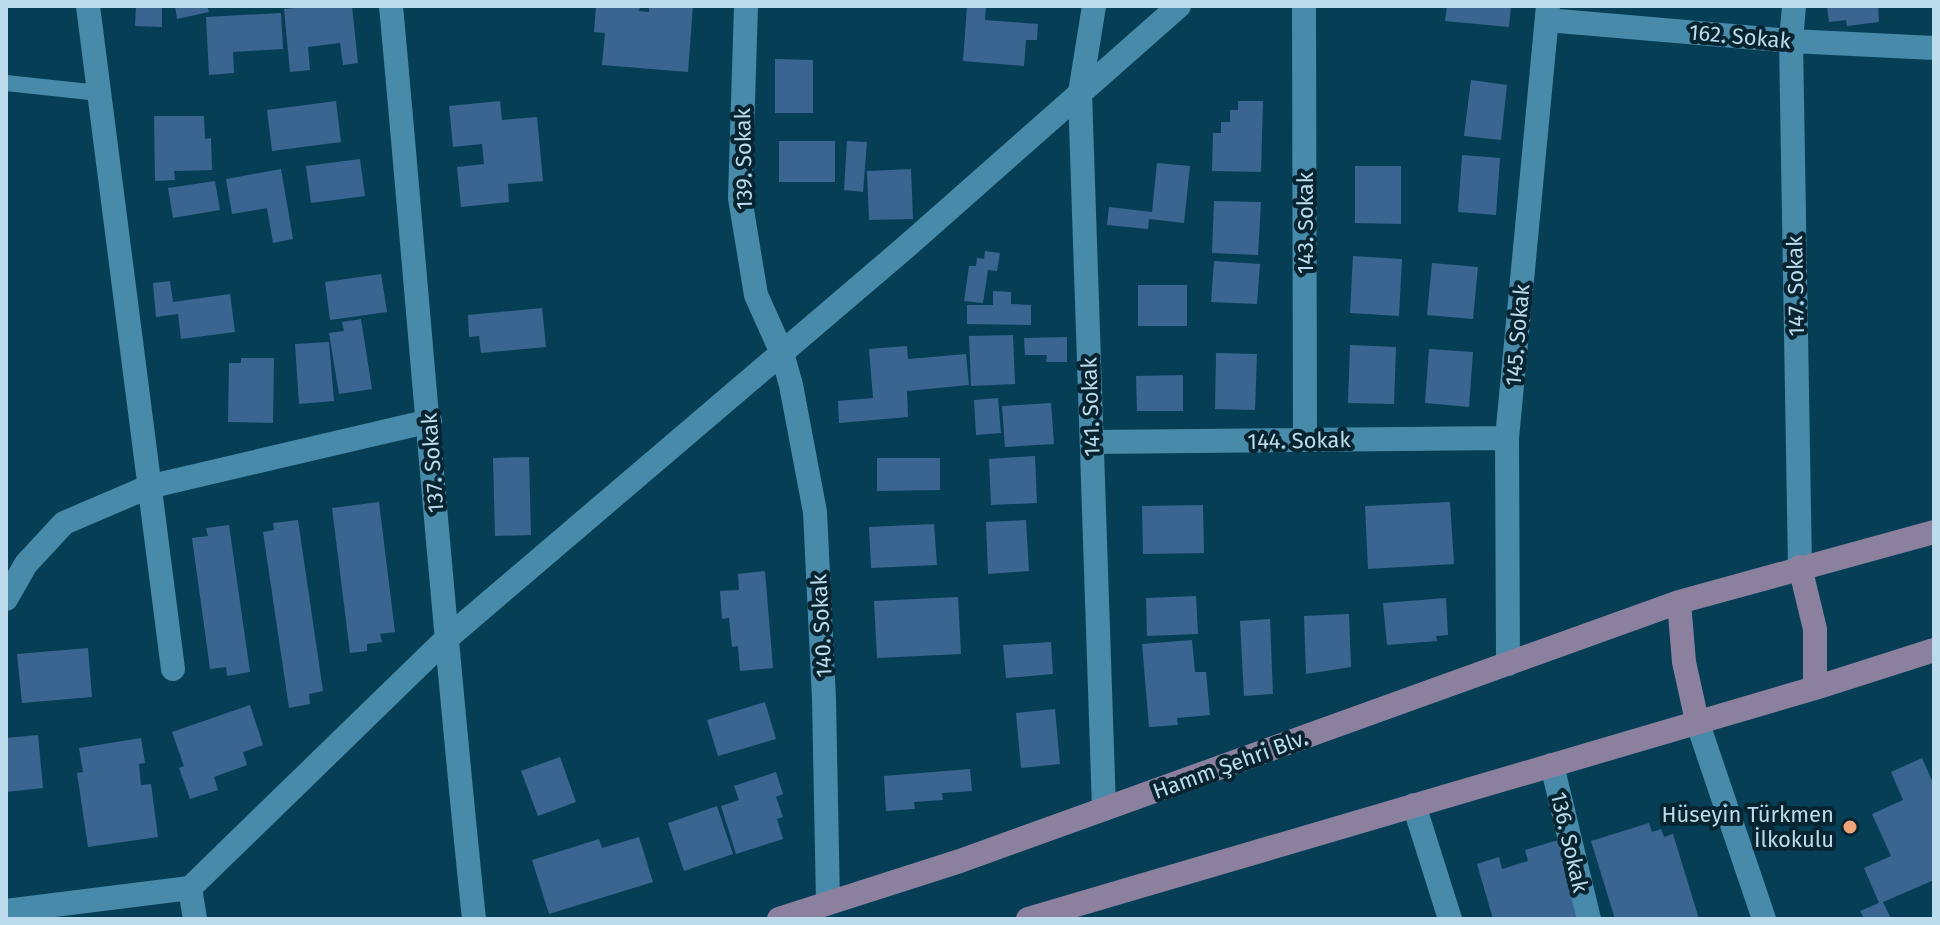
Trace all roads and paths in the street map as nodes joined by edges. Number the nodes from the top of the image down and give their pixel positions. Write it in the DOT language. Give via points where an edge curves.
graph roads {
  1 [pos="88,6"];
  2 [pos="391,6"];
  3 [pos="746,6"];
  4 [pos="1094,6"];
  5 [pos="1179,6"];
  6 [pos="1304,6"];
  7 [pos="1794,6"];
  8 [pos="1547,13"];
  9 [pos="1791,41"];
  10 [pos="1934,48"];
  11 [pos="6,83"];
  12 [pos="99,93"];
  13 [pos="1080,93"];
  14 [pos="782,353"];
  15 [pos="430,421"];
  16 [pos="1507,438"];
  17 [pos="1305,440"];
  18 [pos="1092,442"];
  19 [pos="148,487"];
  20 [pos="1934,532"];
  21 [pos="1800,567"];
  22 [pos="6,599"];
  23 [pos="1679,602"];
  24 [pos="445,640"];
  25 [pos="1934,650"];
  26 [pos="1508,664"];
  27 [pos="173,669"];
  28 [pos="1815,688"];
  29 [pos="1697,721"];
  30 [pos="1552,765"];
  31 [pos="1414,805"];
  32 [pos="1104,809"];
  33 [pos="190,888"];
  34 [pos="828,903"];
  35 [pos="6,911"];
  36 [pos="195,919"];
  37 [pos="474,919"];
  38 [pos="779,919"];
  39 [pos="1028,919"];
  40 [pos="1450,919"];
  41 [pos="1589,919"];
  42 [pos="1764,919"];
  1 -- 12 [label="street"];
  2 -- 15 [label="street, 137. Sokak"];
  3 -- 14 [label="street, 139. Sokak" via="740,198 756,295"];
  4 -- 13 [label="street, 141. Sokak"];
  5 -- 13 [label="street"];
  6 -- 17 [label="street, 143. Sokak"];
  7 -- 9 [label="street, 147. Sokak"];
  8 -- 9 [label="street, 162. Sokak"];
  8 -- 16 [label="street, 145. Sokak"];
  9 -- 10 [label="street, 162. Sokak"];
  9 -- 21 [label="street, 147. Sokak"];
  11 -- 12 [label="lane"];
  12 -- 19 [label="street"];
  13 -- 14 [label="street"];
  13 -- 18 [label="street, 141. Sokak"];
  14 -- 24 [label="street"];
  14 -- 34 [label="street, 140. Sokak" via="815,512"];
  15 -- 19 [label="street"];
  15 -- 24 [label="street, 137. Sokak"];
  16 -- 17 [label="street, 144. Sokak"];
  16 -- 26 [label="street, 145. Sokak"];
  17 -- 18 [label="street, 144. Sokak"];
  18 -- 32 [label="street, 141. Sokak"];
  19 -- 22 [label="street" via="64,523 26,564"];
  19 -- 27 [label="street"];
  20 -- 21 [label="main road, Hamm Şehri Blv."];
  21 -- 23 [label="main road, Hamm Şehri Blv."];
  21 -- 28 [label="main road" via="1815,629"];
  23 -- 26 [label="main road, Hamm Şehri Blv."];
  23 -- 29 [label="main road" via="1684,662"];
  24 -- 33 [label="street"];
  24 -- 37 [label="street, 137. Sokak"];
  25 -- 28 [label="main road"];
  26 -- 32 [label="main road, Hamm Şehri Blv."];
  28 -- 29 [label="main road"];
  29 -- 30 [label="main road"];
  29 -- 42 [label="street"];
  30 -- 31 [label="main road"];
  30 -- 41 [label="street, 136. Sokak"];
  31 -- 39 [label="main road"];
  31 -- 40 [label="street"];
  32 -- 34 [label="main road, Hamm Şehri Blv."];
  33 -- 35 [label="street"];
  33 -- 36 [label="street"];
  34 -- 38 [label="main road, Hamm Şehri Blv."];
}
